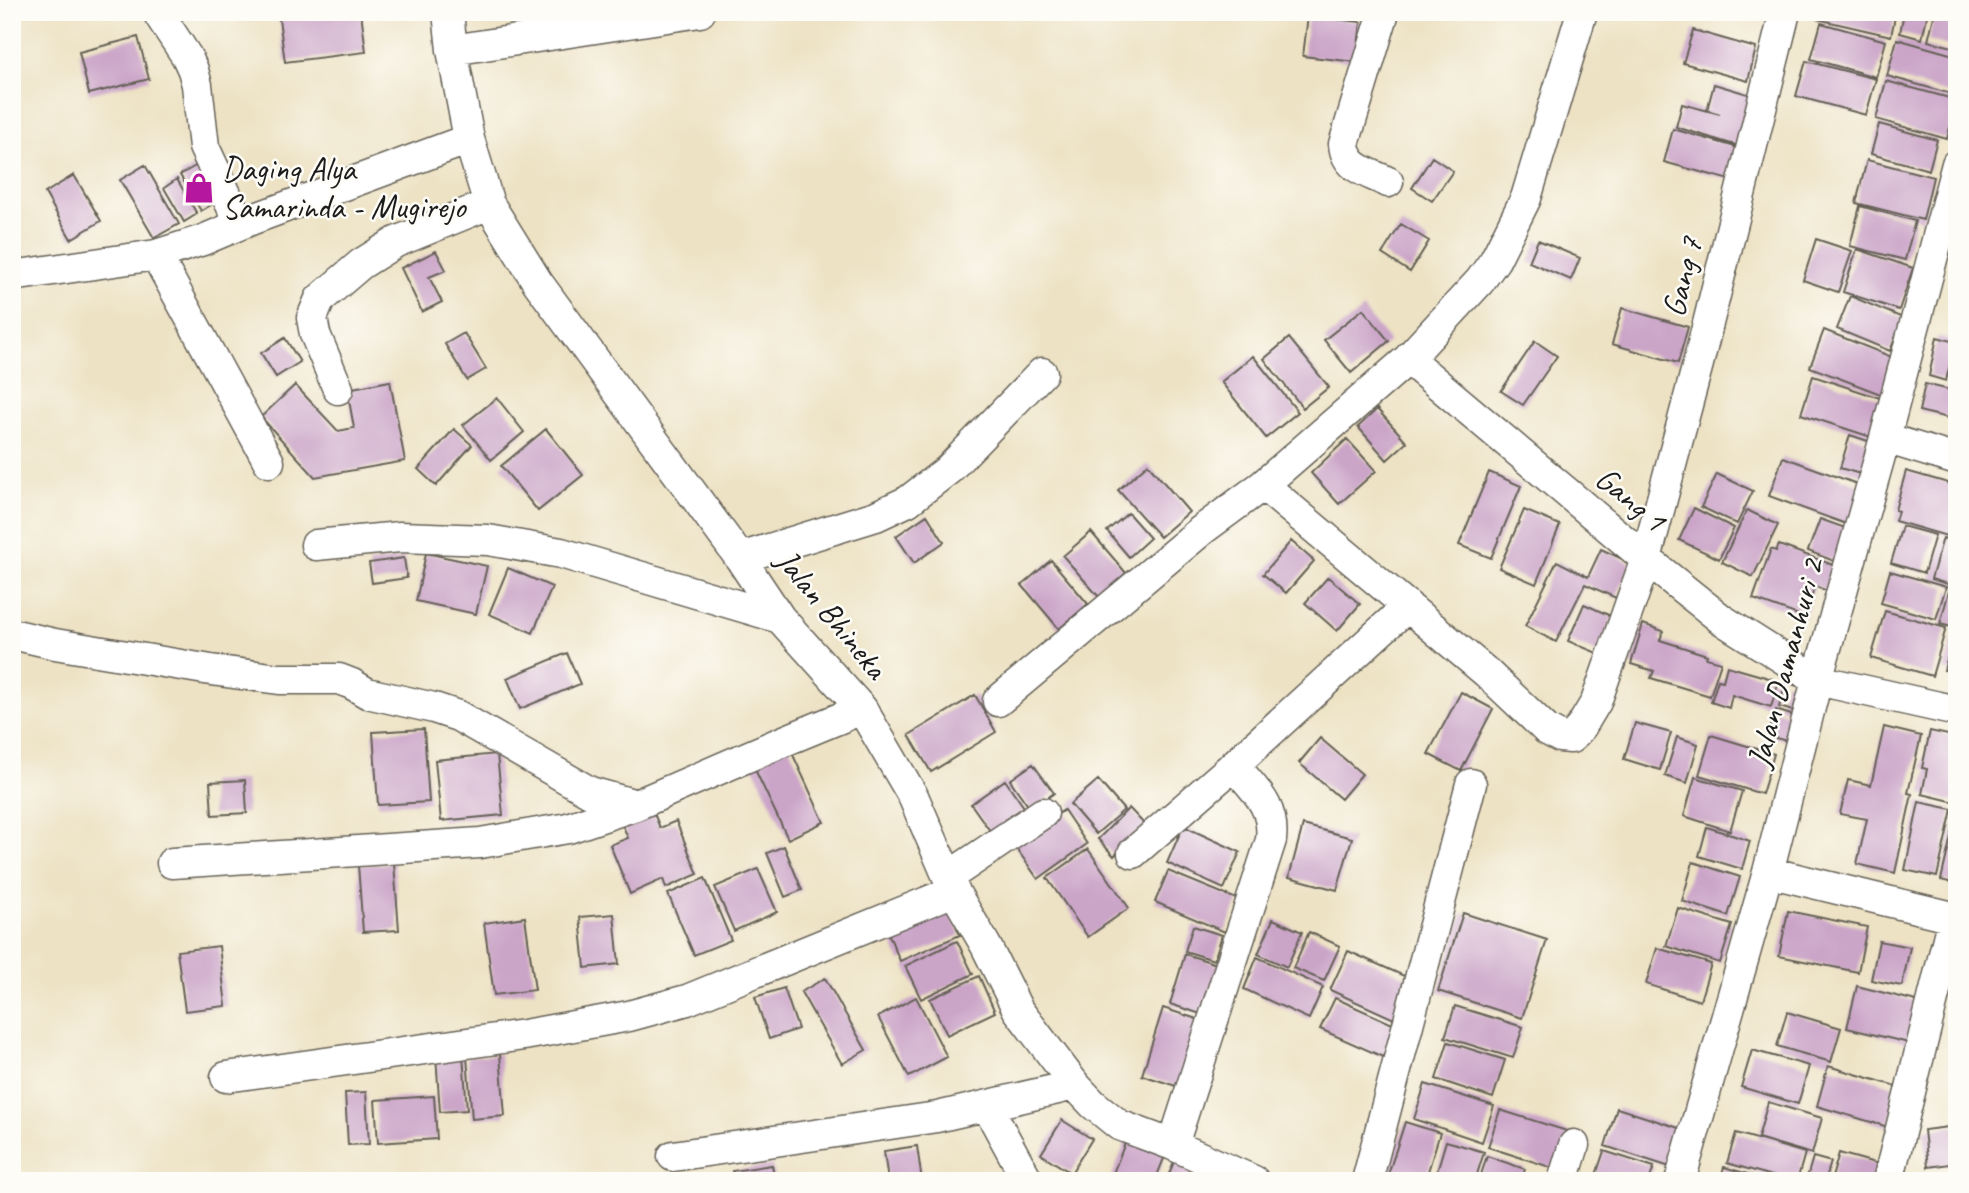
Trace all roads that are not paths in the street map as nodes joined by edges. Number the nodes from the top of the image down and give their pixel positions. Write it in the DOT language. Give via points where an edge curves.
graph roads {
  1 [pos="159,12"];
  2 [pos="447,12"];
  3 [pos="700,12"];
  4 [pos="1384,12"];
  5 [pos="1582,12"];
  6 [pos="1785,12"];
  7 [pos="452,50"];
  8 [pos="469,139"];
  9 [pos="1957,164"];
  10 [pos="1388,182"];
  11 [pos="489,204"];
  12 [pos="240,224"];
  13 [pos="1948,233"];
  14 [pos="156,255"];
  15 [pos="12,276"];
  16 [pos="1408,359"];
  17 [pos="1042,373"];
  18 [pos="338,388"];
  19 [pos="1885,438"];
  20 [pos="1957,460"];
  21 [pos="269,462"];
  22 [pos="1263,485"];
  23 [pos="316,545"];
  24 [pos="740,558"];
  25 [pos="1646,559"];
  26 [pos="1408,606"];
  27 [pos="780,618"];
  28 [pos="12,635"];
  29 [pos="1817,680"];
  30 [pos="998,701"];
  31 [pos="862,709"];
  32 [pos="1957,711"];
  33 [pos="1234,765"];
  34 [pos="1471,784"];
  35 [pos="636,805"];
  36 [pos="1043,813"];
  37 [pos="1133,853"];
  38 [pos="172,863"];
  39 [pos="1768,872"];
  40 [pos="951,884"];
  41 [pos="1955,918"];
  42 [pos="226,1077"];
  43 [pos="1075,1085"];
  44 [pos="987,1106"];
  45 [pos="1173,1145"];
  46 [pos="1574,1145"];
  47 [pos="673,1156"];
  48 [pos="1028,1181"];
  49 [pos="1254,1181"];
  50 [pos="1367,1181"];
  51 [pos="1563,1181"];
  52 [pos="1680,1181"];
  53 [pos="1888,1181"];
  1 -- 12 [label="street" via="193,70 204,147"];
  2 -- 7 [label="street, Jalan Bhineka"];
  3 -- 7 [label="street"];
  4 -- 10 [label="street" via="1344,144 1350,164"];
  5 -- 16 [label="street" via="1525,198 1495,260"];
  6 -- 25 [label="street, Gang 7"];
  7 -- 8 [label="street, Jalan Bhineka"];
  8 -- 11 [label="street, Jalan Bhineka"];
  8 -- 12 [label="street"];
  9 -- 13 [label="street, Jalan Damanhuri 2"];
  11 -- 18 [label="street" via="396,242 320,299 312,318 315,334"];
  11 -- 24 [label="street, Jalan Bhineka" via="538,283"];
  12 -- 14 [label="street"];
  13 -- 19 [label="street, Jalan Damanhuri 2"];
  14 -- 15 [label="street"];
  14 -- 21 [label="street"];
  16 -- 22 [label="street"];
  16 -- 25 [label="street, Gang 1"];
  17 -- 24 [label="street" via="948,470 908,501 876,516"];
  19 -- 20 [label="street"];
  19 -- 29 [label="street, Jalan Damanhuri 2"];
  22 -- 26 [label="street"];
  22 -- 30 [label="street" via="1202,530"];
  23 -- 27 [label="street" via="400,537 488,540 561,553"];
  24 -- 27 [label="street, Jalan Bhineka"];
  25 -- 26 [label="street, Gang 7" via="1597,702 1571,738 1547,730"];
  25 -- 29 [label="street, Gang 1" via="1721,619"];
  26 -- 33 [label="street"];
  27 -- 31 [label="street, Jalan Bhineka"];
  28 -- 35 [label="street" via="279,679 339,678 367,693 458,716 590,792"];
  29 -- 32 [label="street, Gang 1"];
  29 -- 39 [label="street, Jalan Damanhuri 2"];
  31 -- 35 [label="street"];
  31 -- 40 [label="street, Jalan Bhineka" via="913,796"];
  33 -- 37 [label="street"];
  33 -- 45 [label="street" via="1266,804 1271,840"];
  34 -- 50 [label="street"];
  35 -- 38 [label="street" via="568,828 480,843"];
  36 -- 40 [label="street"];
  39 -- 41 [label="street"];
  39 -- 52 [label="street, Jalan Damanhuri 2"];
  40 -- 42 [label="street" via="687,1000 629,1016"];
  40 -- 43 [label="street, Jalan Bhineka" via="1018,1010"];
  41 -- 53 [label="street"];
  43 -- 44 [label="street"];
  43 -- 45 [label="street, Jalan Bhineka" via="1119,1125"];
  44 -- 47 [label="street"];
  44 -- 48 [label="street"];
  45 -- 49 [label="street, Jalan Bhineka"];
  46 -- 51 [label="street"];
}
